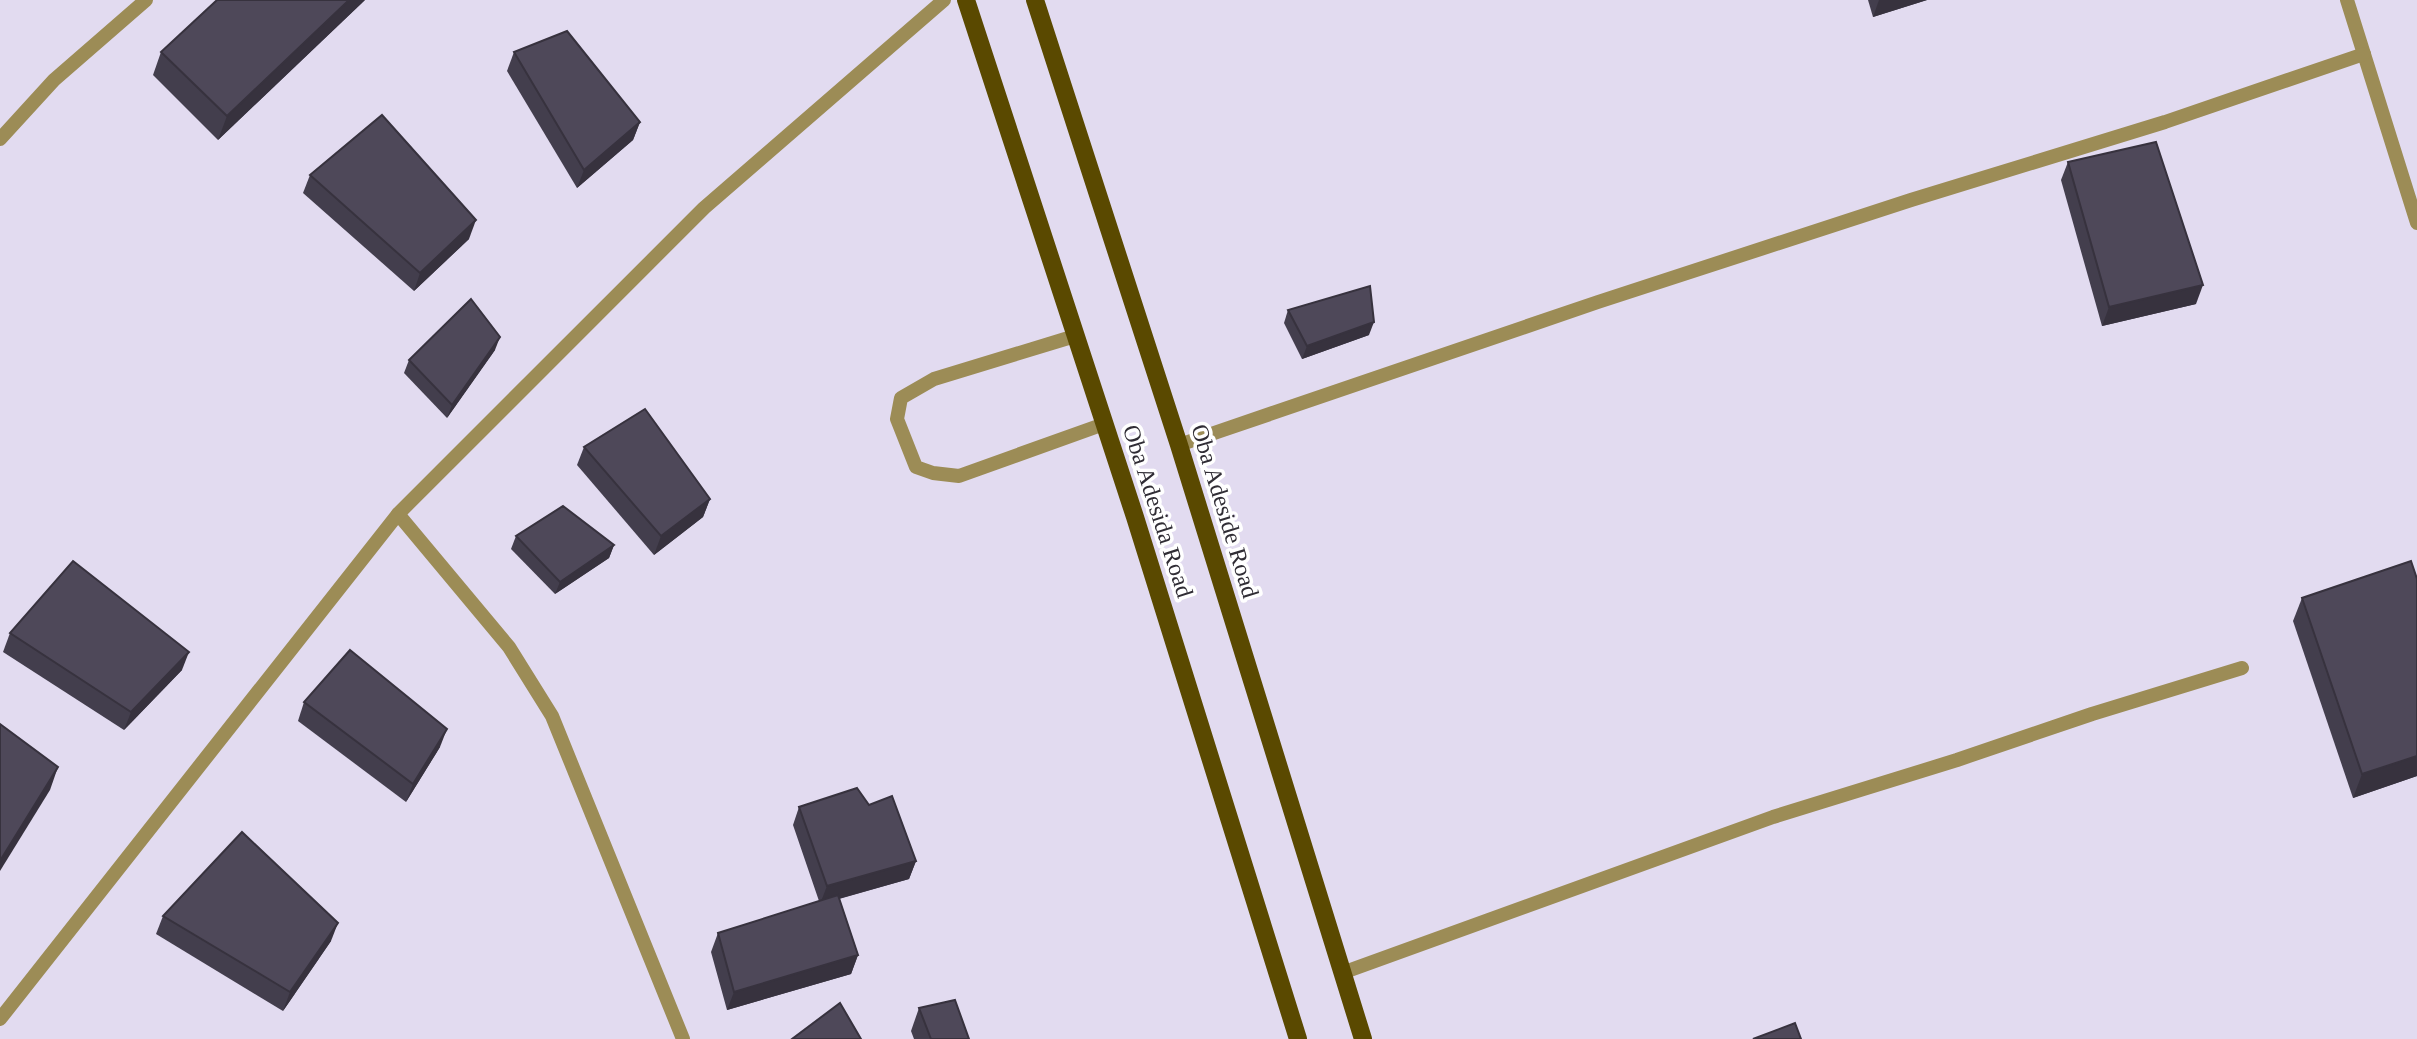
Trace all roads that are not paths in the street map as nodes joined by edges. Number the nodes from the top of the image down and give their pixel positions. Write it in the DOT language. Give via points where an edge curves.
graph roads {
  1 [pos="146,0"];
  2 [pos="944,0"];
  3 [pos="966,0"];
  4 [pos="1035,0"];
  5 [pos="2347,0"];
  6 [pos="2364,54"];
  7 [pos="0,139"];
  8 [pos="2417,223"];
  9 [pos="1075,336"];
  10 [pos="1104,424"];
  11 [pos="1179,445"];
  12 [pos="398,514"];
  13 [pos="2242,668"];
  14 [pos="1342,973"];
  15 [pos="0,1019"];
  16 [pos="683,1039"];
  17 [pos="1298,1039"];
  18 [pos="1363,1039"];
  1 -- 7 [label="street" via="54,80"];
  2 -- 12 [label="street" via="704,208"];
  3 -- 9 [label="main road, Oba Adesida Road"];
  4 -- 11 [label="main road, Oba Adeside Road"];
  5 -- 6 [label="street"];
  6 -- 8 [label="street"];
  6 -- 11 [label="street" via="1598,302"];
  9 -- 10 [label="main road, Oba Adesida Road"];
  9 -- 10 [label="street" via="934,379 901,398 897,419 916,467 959,476"];
  10 -- 17 [label="main road, Oba Adesida Road"];
  11 -- 14 [label="main road, Oba Adeside Road"];
  12 -- 15 [label="street"];
  12 -- 16 [label="street" via="509,647 552,716"];
  13 -- 14 [label="street" via="1773,817"];
  14 -- 18 [label="main road, Oba Adeside Road"];
}
